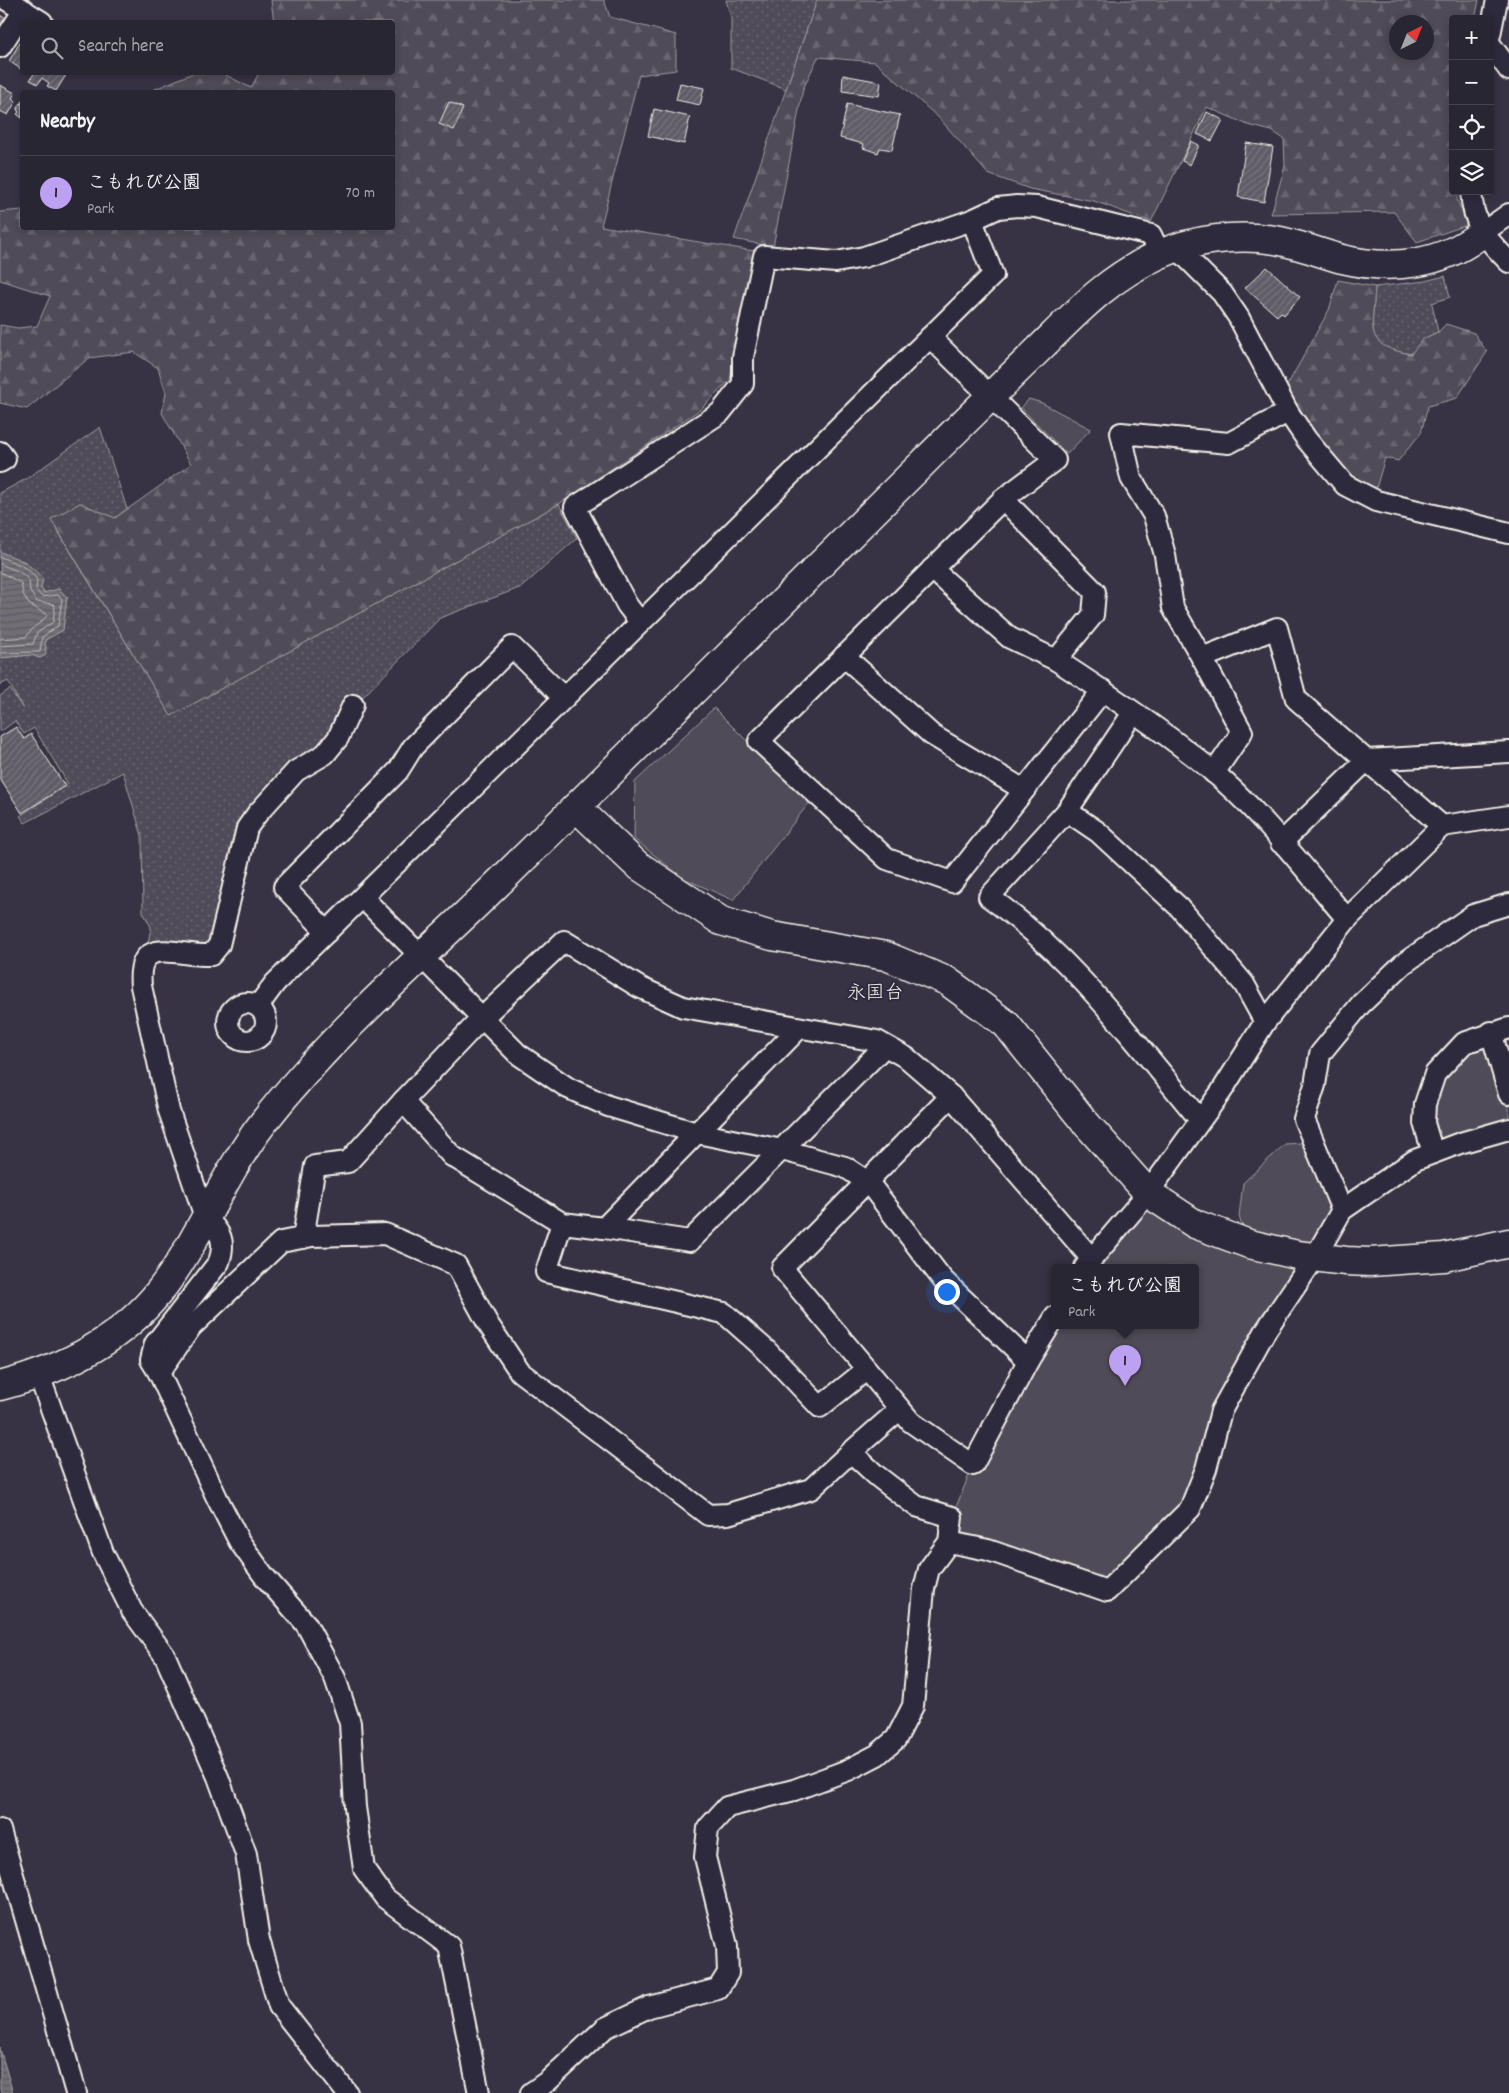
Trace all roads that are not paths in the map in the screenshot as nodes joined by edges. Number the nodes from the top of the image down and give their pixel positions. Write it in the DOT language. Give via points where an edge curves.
graph roads {
  1 [pos="1498,0"];
  2 [pos="16,5"];
  3 [pos="1494,18"];
  4 [pos="39,20"];
  5 [pos="0,47"];
  6 [pos="1494,49"];
  7 [pos="1509,70"];
  8 [pos="1471,195"];
  9 [pos="1509,214"];
  10 [pos="972,220"];
  11 [pos="1482,233"];
  12 [pos="1168,251"];
  13 [pos="1509,262"];
  14 [pos="930,337"];
  15 [pos="991,396"];
  16 [pos="1288,412"];
  17 [pos="0,452"];
  18 [pos="0,462"];
  19 [pos="1003,500"];
  20 [pos="1509,533"];
  21 [pos="932,569"];
  22 [pos="640,622"];
  23 [pos="844,656"];
  24 [pos="1202,658"];
  25 [pos="1056,660"];
  26 [pos="1103,690"];
  27 [pos="564,698"];
  28 [pos="353,705"];
  29 [pos="1133,712"];
  30 [pos="1509,752"];
  31 [pos="1367,760"];
  32 [pos="1214,773"];
  33 [pos="1024,790"];
  34 [pos="576,807"];
  35 [pos="1067,811"];
  36 [pos="1509,816"];
  37 [pos="1442,826"];
  38 [pos="1281,843"];
  39 [pos="363,898"];
  40 [pos="1509,904"];
  41 [pos="1347,918"];
  42 [pos="327,932"];
  43 [pos="422,956"];
  44 [pos="258,1006"];
  45 [pos="481,1019"];
  46 [pos="1265,1022"];
  47 [pos="799,1028"];
  48 [pos="1500,1030"];
  49 [pos="885,1046"];
  50 [pos="1509,1094"];
  51 [pos="951,1096"];
  52 [pos="403,1101"];
  53 [pos="1200,1120"];
  54 [pos="1509,1129"];
  55 [pos="697,1133"];
  56 [pos="782,1150"];
  57 [pos="1433,1153"];
  58 [pos="868,1182"];
  59 [pos="1148,1194"];
  60 [pos="1342,1210"];
  61 [pos="205,1217"];
  62 [pos="562,1223"];
  63 [pos="604,1228"];
  64 [pos="303,1238"];
  65 [pos="1509,1243"];
  66 [pos="1315,1257"];
  67 [pos="1088,1263"];
  68 [pos="1051,1324"];
  69 [pos="1028,1361"];
  70 [pos="866,1370"];
  71 [pos="159,1373"];
  72 [pos="39,1376"];
  73 [pos="0,1386"];
  74 [pos="899,1410"];
  75 [pos="851,1452"];
  76 [pos="949,1542"];
  77 [pos="0,1830"];
  78 [pos="76,2093"];
  79 [pos="347,2093"];
  80 [pos="479,2093"];
  81 [pos="531,2093"];
  1 -- 3 [label="street"];
  2 -- 4 [label="street"];
  2 -- 5 [label="street"];
  6 -- 7 [label="street"];
  8 -- 11 [label="street" via="1472,211"];
  9 -- 11 [label="street"];
  10 -- 12 [label="street" via="998,208 1036,207 1151,234"];
  10 -- 14 [label="street" via="993,275"];
  10 -- 22 [label="street" via="864,257 836,262 764,256 743,357 744,384 720,412 575,507 627,605"];
  11 -- 12 [label="street" via="1454,252 1412,264 1348,260 1277,240 1242,237"];
  11 -- 13 [label="street"];
  12 -- 15 [label="street" via="1110,282"];
  12 -- 16 [label="street" via="1222,293"];
  14 -- 15 [label="street"];
  14 -- 22 [label="street"];
  15 -- 19 [label="street" via="1055,460"];
  15 -- 34 [label="street"];
  16 -- 20 [label="street" via="1345,486 1376,501"];
  16 -- 24 [label="street" via="1229,443 1121,433 1131,478 1154,516 1165,555 1173,608"];
  17 -- 18 [label="street" via="5,459"];
  19 -- 21 [label="street"];
  19 -- 25 [label="street" via="1095,592 1093,615"];
  21 -- 23 [label="street"];
  21 -- 25 [label="street" via="1010,638"];
  22 -- 27 [label="street"];
  23 -- 33 [label="street" via="932,735"];
  23 -- 33 [label="street" via="759,741 887,859 952,882"];
  24 -- 31 [label="street" via="1276,628 1296,699"];
  24 -- 32 [label="street" via="1242,732"];
  25 -- 26 [label="street"];
  26 -- 29 [label="street"];
  26 -- 33 [label="street"];
  27 -- 39 [label="street"];
  27 -- 42 [label="street" via="512,647 413,747 398,771 284,887"];
  28 -- 61 [label="street" via="338,738 325,754 296,771 247,828 220,945 211,955 156,950 144,958 139,969 169,1111"];
  29 -- 32 [label="street"];
  29 -- 35 [label="street"];
  30 -- 31 [label="street"];
  31 -- 37 [label="street"];
  31 -- 38 [label="street"];
  32 -- 38 [label="street" via="1252,808"];
  34 -- 43 [label="street"];
  34 -- 59 [label="street" via="636,864 721,920 772,936 886,956 946,981 1006,1024"];
  35 -- 46 [label="street" via="1098,832 1180,908 1244,984"];
  35 -- 53 [label="street" via="989,896 1038,933 1090,988"];
  36 -- 37 [label="street"];
  37 -- 41 [label="street"];
  38 -- 41 [label="street"];
  39 -- 42 [label="street"];
  39 -- 43 [label="street"];
  40 -- 60 [label="street" via="1473,915 1403,964 1361,1004 1320,1054 1316,1085 1304,1119"];
  41 -- 46 [label="street"];
  42 -- 44 [label="street" via="275,983"];
  43 -- 45 [label="street"];
  43 -- 61 [label="street" via="317,1061 263,1123 230,1169"];
  45 -- 47 [label="street" via="564,941 639,987 683,1007"];
  45 -- 52 [label="street"];
  45 -- 55 [label="street" via="518,1054 568,1088 608,1106"];
  46 -- 53 [label="street"];
  47 -- 49 [label="street" via="877,1041"];
  47 -- 55 [label="street"];
  48 -- 50 [label="street"];
  48 -- 57 [label="street" via="1464,1043 1435,1074 1425,1104 1424,1123"];
  49 -- 51 [label="street" via="907,1058"];
  49 -- 56 [label="street"];
  51 -- 58 [label="street"];
  51 -- 67 [label="street"];
  52 -- 62 [label="street" via="452,1156"];
  52 -- 64 [label="street" via="348,1162 316,1166"];
  53 -- 59 [label="street"];
  54 -- 57 [label="street"];
  55 -- 56 [label="street"];
  55 -- 63 [label="street"];
  56 -- 58 [label="street" via="845,1167"];
  56 -- 63 [label="street" via="690,1241"];
  57 -- 60 [label="street" via="1415,1160"];
  58 -- 69 [label="street" via="943,1280"];
  58 -- 70 [label="street" via="782,1268"];
  59 -- 66 [label="street" via="1194,1224 1249,1244"];
  59 -- 67 [label="street"];
  60 -- 66 [label="street"];
  61 -- 71 [label="street" via="216,1227 224,1246 222,1254 155,1344 151,1360"];
  61 -- 72 [label="street" via="158,1293 132,1319 81,1356"];
  62 -- 63 [label="street"];
  62 -- 70 [label="street" via="546,1272 724,1313 766,1350 820,1407"];
  64 -- 71 [label="street" via="281,1242 191,1327"];
  64 -- 75 [label="street" via="386,1234 456,1265 488,1324 520,1372 708,1515 728,1514 811,1489"];
  65 -- 66 [label="street" via="1444,1257 1370,1262"];
  66 -- 76 [label="street" via="1266,1330 1221,1411 1206,1469 1190,1509 1107,1591 988,1550"];
  68 -- 69 [label="street"];
  69 -- 74 [label="street" via="973,1465"];
  70 -- 74 [label="street"];
  71 -- 80 [label="street" via="239,1540 264,1576 306,1624 335,1678 350,1723 355,1807 364,1869 385,1898 449,1946"];
  72 -- 73 [label="street"];
  72 -- 79 [label="street" via="103,1553 132,1611 164,1656 218,1777 246,1854 259,1940 279,2006"];
  74 -- 75 [label="street"];
  75 -- 76 [label="street" via="916,1506 952,1517"];
  76 -- 81 [label="street" via="929,1570 924,1589 913,1706 896,1739 877,1755 848,1770 794,1790 727,1807 708,1828 705,1857 726,1946 728,1974 718,1989 649,2007 605,2028"];
  77 -- 78 [label="street"];
}
